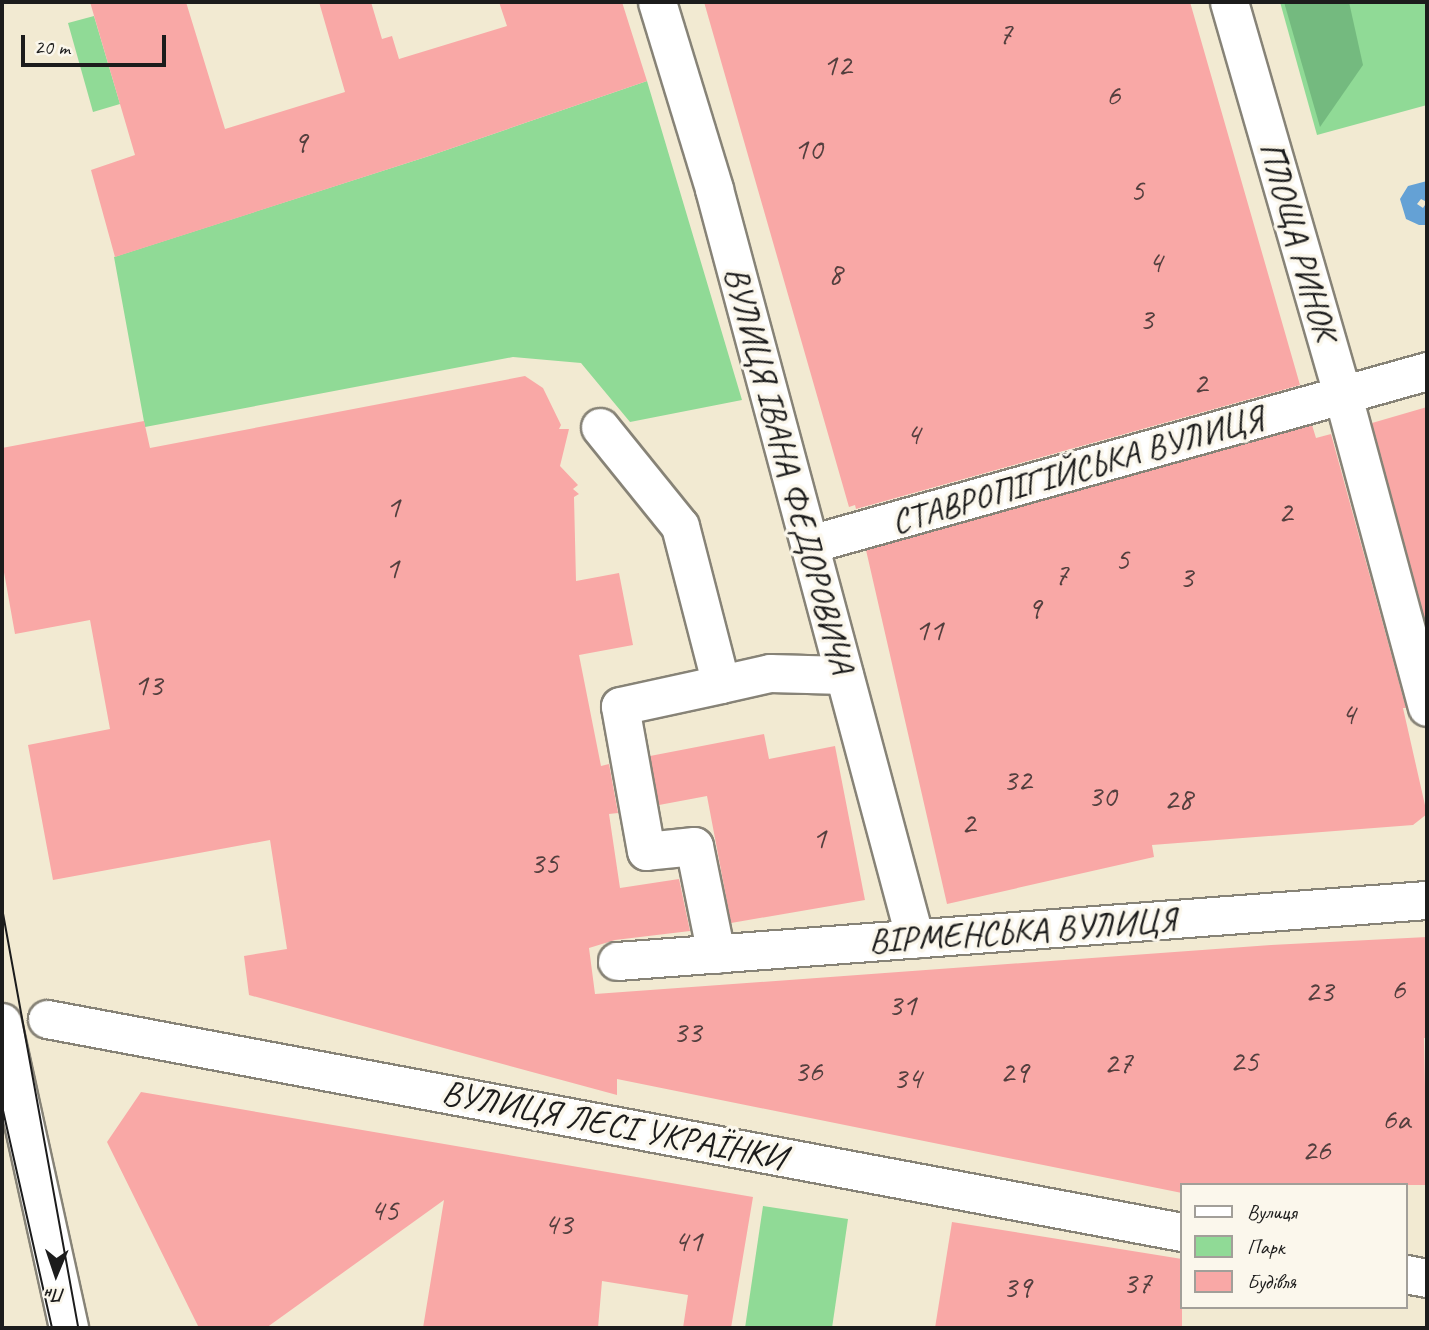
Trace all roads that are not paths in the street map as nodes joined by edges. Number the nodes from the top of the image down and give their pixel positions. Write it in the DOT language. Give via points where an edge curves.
graph roads {
  1 [pos="657,2"];
  2 [pos="1229,2"];
  3 [pos="1427,371"];
  4 [pos="1343,396"];
  5 [pos="600,427"];
  6 [pos="810,544"];
  7 [pos="845,674"];
  8 [pos="721,684"];
  9 [pos="1427,707"];
  10 [pos="1427,900"];
  11 [pos="915,939"];
  12 [pos="716,954"];
  13 [pos="617,961"];
  14 [pos="47,1019"];
  15 [pos="2,1023"];
  16 [pos="1180,1232"];
  17 [pos="1408,1274"];
  18 [pos="1427,1278"];
  19 [pos="69,1328"];
  1 -- 6 [label="street, ВУЛИЦЯ ІВАНА ФЕДОРОВИЧА" via="714,189"];
  2 -- 4 [label="street, ПЛОЩА РИНОК"];
  3 -- 4 [label="street"];
  4 -- 6 [label="street, СТАВРОПІГІЙСЬКА ВУЛИЦЯ"];
  4 -- 9 [label="street, ПЛОЩА РИНОК"];
  5 -- 8 [label="street" via="680,526"];
  6 -- 7 [label="street, ВУЛИЦЯ ІВАНА ФЕДОРОВИЧА"];
  7 -- 8 [label="street" via="770,673"];
  7 -- 11 [label="street, ВУЛИЦЯ ІВАНА ФЕДОРОВИЧА"];
  8 -- 12 [label="street" via="620,706 646,851 694,846"];
  10 -- 11 [label="street, ВІРМЕНСЬКА ВУЛИЦЯ"];
  11 -- 12 [label="street, ВІРМЕНСЬКА ВУЛИЦЯ"];
  12 -- 13 [label="street, ВІРМЕНСЬКА ВУЛИЦЯ"];
  14 -- 16 [label="street, ВУЛИЦЯ ЛЕСІ УКРАЇНКИ"];
  15 -- 19 [label="main road"];
  17 -- 18 [label="street"];
}
